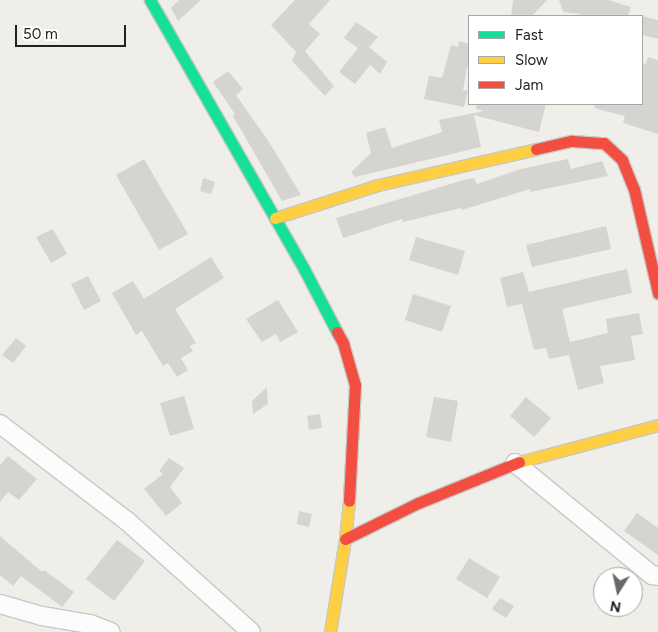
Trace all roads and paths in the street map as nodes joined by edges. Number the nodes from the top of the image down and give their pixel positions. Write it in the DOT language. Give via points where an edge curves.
graph roads {
  1 [pos="155,3"];
  2 [pos="275,218"];
  3 [pos="656,273"];
  4 [pos="658,293"];
  5 [pos="0,424"];
  6 [pos="658,425"];
  7 [pos="515,463"];
  8 [pos="345,539"];
  9 [pos="658,576"];
  10 [pos="3,609"];
  11 [pos="111,632"];
  12 [pos="251,632"];
  13 [pos="330,632"];
  1 -- 2 [label="street"];
  2 -- 3 [label="street" via="378,185 572,140 604,142 622,160 634,189"];
  2 -- 8 [label="street" via="343,343 355,385"];
  3 -- 4 [label="street"];
  5 -- 12 [label="street" via="127,521"];
  6 -- 7 [label="street"];
  7 -- 8 [label="street" via="418,503"];
  7 -- 9 [label="street" via="652,575"];
  8 -- 13 [label="street"];
  10 -- 11 [label="street" via="90,624"];
}
